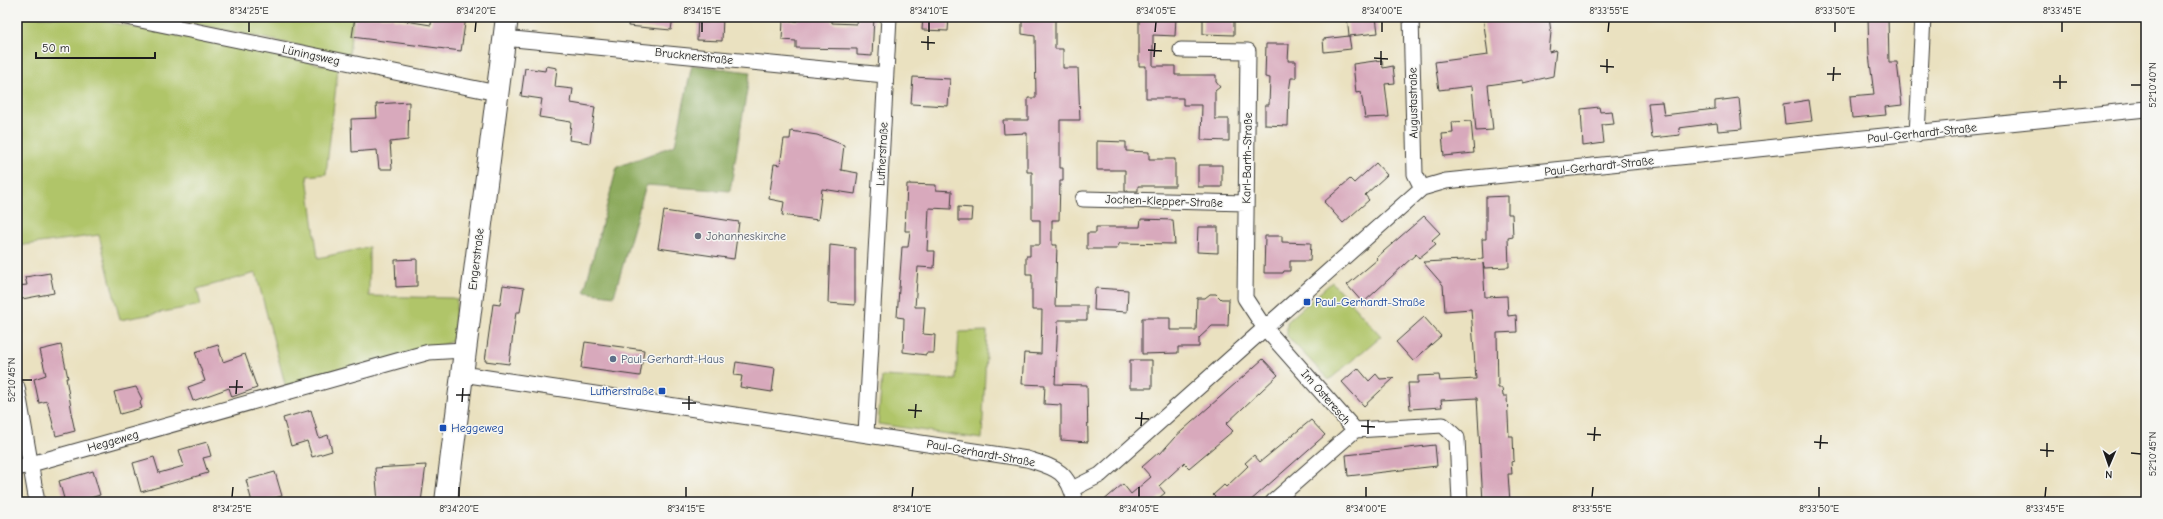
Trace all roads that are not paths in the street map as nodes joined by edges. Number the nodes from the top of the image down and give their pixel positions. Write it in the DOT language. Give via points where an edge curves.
graph roads {
  1 [pos="126,17"];
  2 [pos="889,17"];
  3 [pos="1411,17"];
  4 [pos="1922,17"];
  5 [pos="505,27"];
  6 [pos="1181,50"];
  7 [pos="885,75"];
  8 [pos="497,93"];
  9 [pos="2146,109"];
  10 [pos="1917,134"];
  11 [pos="1422,188"];
  12 [pos="1083,198"];
  13 [pos="1246,203"];
  14 [pos="1264,327"];
  15 [pos="464,350"];
  16 [pos="462,374"];
  17 [pos="17,387"];
  18 [pos="1355,430"];
  19 [pos="866,434"];
  20 [pos="23,466"];
  21 [pos="1074,495"];
  22 [pos="36,502"];
  23 [pos="446,502"];
  24 [pos="1273,502"];
  25 [pos="1460,502"];
  1 -- 8 [label="street, Lüningsweg"];
  2 -- 7 [label="street, Lutherstraße"];
  3 -- 11 [label="street, Augustastraße" via="1415,174"];
  4 -- 10 [label="street"];
  5 -- 7 [label="street, Brucknerstraße"];
  5 -- 8 [label="main road, Engerstraße"];
  6 -- 13 [label="street, Karl-Barth-Straße" via="1248,51"];
  7 -- 19 [label="street, Lutherstraße"];
  8 -- 15 [label="main road, Engerstraße"];
  9 -- 10 [label="street, Paul-Gerhardt-Straße"];
  10 -- 11 [label="street, Paul-Gerhardt-Straße" via="1446,181"];
  11 -- 14 [label="street, Paul-Gerhardt-Straße"];
  12 -- 13 [label="street, Jochen-Klepper-Straße"];
  13 -- 14 [label="street, Karl-Barth-Straße" via="1245,298"];
  14 -- 18 [label="street, Im Osteresch"];
  14 -- 21 [label="street, Paul-Gerhardt-Straße" via="1100,475"];
  15 -- 16 [label="main road, Engerstraße"];
  15 -- 20 [label="street, Heggeweg" via="429,352"];
  16 -- 19 [label="street, Paul-Gerhardt-Straße"];
  16 -- 23 [label="main road, Engerstraße"];
  17 -- 20 [label="street"];
  18 -- 24 [label="street"];
  18 -- 25 [label="street, Im Osteresch" via="1443,425 1456,438"];
  19 -- 21 [label="street, Paul-Gerhardt-Straße" via="1027,459 1058,469"];
  20 -- 22 [label="street"];
}
